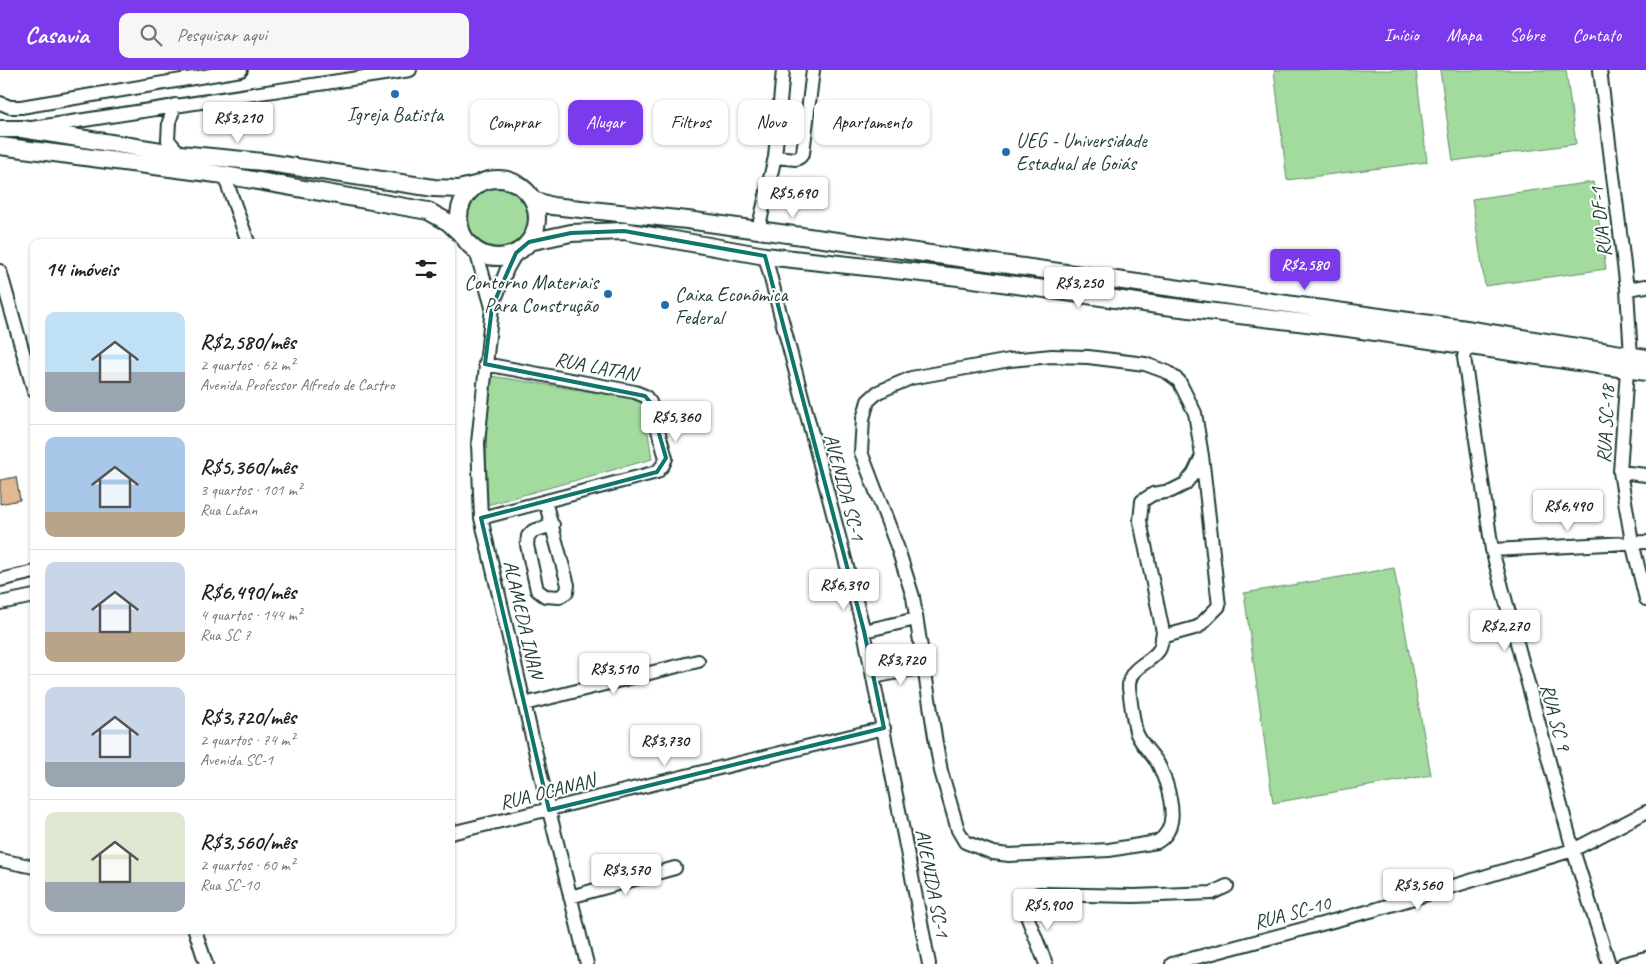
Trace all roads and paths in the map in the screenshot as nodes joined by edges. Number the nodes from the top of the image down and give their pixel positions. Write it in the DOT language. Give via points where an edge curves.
graph roads {
  1 [pos="241,70"];
  2 [pos="410,70"];
  3 [pos="783,70"];
  4 [pos="813,70"];
  5 [pos="1600,70"];
  6 [pos="5,105"];
  7 [pos="175,105"];
  8 [pos="11,129"];
  9 [pos="0,146"];
  10 [pos="180,154"];
  11 [pos="775,157"];
  12 [pos="224,175"];
  13 [pos="479,184"];
  14 [pos="533,200"];
  15 [pos="758,230"];
  16 [pos="463,236"];
  17 [pos="247,239"];
  18 [pos="529,242"];
  19 [pos="476,251"];
  20 [pos="516,253"];
  21 [pos="765,256"];
  22 [pos="0,271"];
  23 [pos="1646,286"];
  24 [pos="1627,289"];
  25 [pos="492,307"];
  26 [pos="1466,329"];
  27 [pos="1468,346"];
  28 [pos="1635,361"];
  29 [pos="485,364"];
  30 [pos="1646,372"];
  31 [pos="30,377"];
  32 [pos="1202,456"];
  33 [pos="1620,472"];
  34 [pos="1646,475"];
  35 [pos="545,501"];
  36 [pos="481,518"];
  37 [pos="553,526"];
  38 [pos="1632,542"];
  39 [pos="1646,542"];
  40 [pos="1492,550"];
  41 [pos="30,573"];
  42 [pos="0,580"];
  43 [pos="30,597"];
  44 [pos="1646,599"];
  45 [pos="0,603"];
  46 [pos="916,619"];
  47 [pos="864,631"];
  48 [pos="1162,637"];
  49 [pos="698,661"];
  50 [pos="924,668"];
  51 [pos="873,677"];
  52 [pos="524,704"];
  53 [pos="884,728"];
  54 [pos="549,810"];
  55 [pos="1646,812"];
  56 [pos="455,832"];
  57 [pos="1572,850"];
  58 [pos="0,860"];
  59 [pos="30,866"];
  60 [pos="675,868"];
  61 [pos="1227,886"];
  62 [pos="570,896"];
  63 [pos="198,934"];
  64 [pos="1646,958"];
  65 [pos="206,964"];
  66 [pos="587,964"];
  67 [pos="930,964"];
  68 [pos="1046,964"];
  69 [pos="1172,964"];
  70 [pos="1609,964"];
  71 [pos="1623,964"];
  1 -- 6 [label="street"];
  2 -- 7 [label="street"];
  3 -- 11 [label="street"];
  4 -- 11 [label="street" via="802,153 796,159"];
  5 -- 24 [label="street, RUA DF-1"];
  6 -- 8 [label="street"];
  7 -- 8 [label="street"];
  7 -- 10 [label="street" via="169,122 168,140"];
  8 -- 10 [label="main road"];
  9 -- 12 [label="main road"];
  10 -- 13 [label="main road" via="263,162 434,188 459,189"];
  11 -- 15 [label="street"];
  12 -- 16 [label="main road" via="428,211 448,222"];
  12 -- 17 [label="street"];
  13 -- 14 [label="main road" via="489,180 510,181 520,185"];
  13 -- 16 [label="main road" via="467,193 460,207 459,222"];
  14 -- 15 [label="main road" via="552,206"];
  14 -- 18 [label="main road" via="538,214 536,229"];
  15 -- 26 [label="main road"];
  16 -- 19 [label="main road"];
  18 -- 20 [label="main road"];
  18 -- 21 [label="main road" via="571,232 624,231"];
  19 -- 20 [label="main road" via="496,257"];
  19 -- 25 [label="street, ALAMEDA INAN"];
  20 -- 25 [label="street, ALAMEDA INAN"];
  21 -- 27 [label="main road" via="922,272"];
  21 -- 47 [label="street, AVENIDA SC-1"];
  22 -- 31 [label="street"];
  23 -- 24 [label="street"];
  24 -- 28 [label="street, RUA DF-1"];
  25 -- 29 [label="street, ALAMEDA INAN"];
  26 -- 27 [label="street, RUA SC 9"];
  26 -- 28 [label="main road"];
  27 -- 28 [label="main road"];
  27 -- 40 [label="street, RUA SC 9" via="1464,358"];
  28 -- 30 [label="main road"];
  28 -- 33 [label="street, RUA SC-18"];
  29 -- 35 [label="street, RUA LATAN" via="635,392 650,402 666,458 657,472"];
  29 -- 36 [label="street, ALAMEDA INAN" via="478,444"];
  32 -- 46 [label="street" via="1195,413 1179,381 1167,372 1145,364 1088,357 1010,360 911,378 878,392 868,401 863,419 861,452 898,549 913,597"];
  32 -- 48 [label="street" via="1219,606 1198,627"];
  32 -- 48 [label="street" via="1185,484 1142,500 1140,521"];
  33 -- 34 [label="street"];
  33 -- 38 [label="street, RUA SC-18"];
  35 -- 36 [label="street, RUA LATAN"];
  35 -- 37 [label="street"];
  36 -- 52 [label="street, ALAMEDA INAN"];
  37 -- 37 [label="street" via="568,585 567,592 559,597 545,596 537,590 527,544 528,536 533,532"];
  38 -- 39 [label="street"];
  38 -- 40 [label="street"];
  38 -- 44 [label="street, RUA SC-18"];
  40 -- 57 [label="street, RUA SC 9"];
  41 -- 42 [label="street"];
  43 -- 45 [label="street"];
  46 -- 47 [label="street"];
  46 -- 50 [label="street"];
  47 -- 51 [label="street, AVENIDA SC-1"];
  48 -- 50 [label="street" via="1159,650 1133,672 1129,686 1136,732 1158,763 1169,793 1172,808 1170,826 1164,838 1157,842 1109,850 1009,855 993,853 965,842 958,830 942,771"];
  49 -- 52 [label="street"];
  50 -- 51 [label="street"];
  51 -- 53 [label="street, AVENIDA SC-1"];
  52 -- 54 [label="street, ALAMEDA INAN"];
  53 -- 54 [label="street, RUA OCANAN"];
  53 -- 67 [label="street, AVENIDA SC-1"];
  54 -- 56 [label="street, RUA OCANAN"];
  54 -- 62 [label="street, ALAMEDA INAN"];
  55 -- 57 [label="street, RUA SC-10"];
  57 -- 69 [label="street, RUA SC-10" via="1374,910"];
  57 -- 70 [label="street, RUA SC 9"];
  58 -- 59 [label="street"];
  60 -- 62 [label="street"];
  61 -- 68 [label="street" via="1212,893 1134,896 1039,894 1025,898 1025,911"];
  62 -- 66 [label="street, ALAMEDA INAN"];
  63 -- 65 [label="street"];
  64 -- 71 [label="street"];
}
